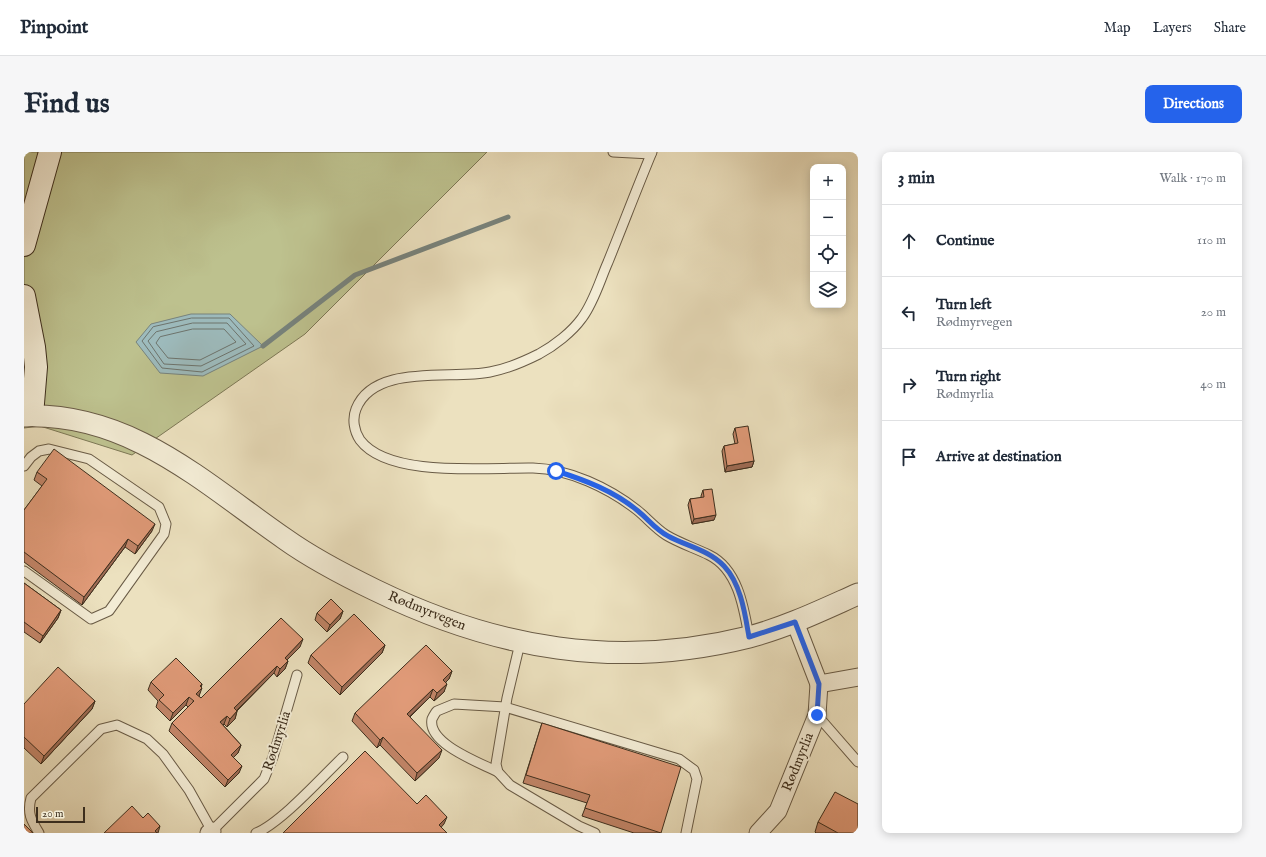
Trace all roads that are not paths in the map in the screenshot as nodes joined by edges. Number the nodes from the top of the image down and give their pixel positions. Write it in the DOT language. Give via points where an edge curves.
graph roads {
  1 [pos="50,152"];
  2 [pos="613,152"];
  3 [pos="652,153"];
  4 [pos="24,245"];
  5 [pos="24,296"];
  6 [pos="28,416"];
  7 [pos="24,466"];
  8 [pos="24,571"];
  9 [pos="858,594"];
  10 [pos="795,622"];
  11 [pos="749,637"];
  12 [pos="520,643"];
  13 [pos="297,675"];
  14 [pos="858,677"];
  15 [pos="819,684"];
  16 [pos="505,708"];
  17 [pos="817,715"];
  18 [pos="343,757"];
  19 [pos="858,762"];
  20 [pos="498,772"];
  21 [pos="212,832"];
  22 [pos="39,833"];
  23 [pos="256,833"];
  24 [pos="595,833"];
  25 [pos="686,833"];
  26 [pos="758,833"];
  1 -- 4 [label="main road"];
  2 -- 3 [label="lane"];
  3 -- 11 [label="lane" via="596,292 582,318 565,335 542,352 518,364 490,372 387,381 372,388 360,399 354,412 354,426 360,440 372,451 393,460 458,470 533,468 556,471 600,487 638,511 667,536 712,556 724,566 740,598"];
  5 -- 6 [label="main road" via="36,367"];
  6 -- 12 [label="street, Rødmyrvegen" via="66,418 95,425 147,445 195,473 285,539 324,564 399,602 445,620"];
  7 -- 8 [label="lane" via="39,451 49,449 89,459 160,507 166,524 164,534 109,611 91,619"];
  9 -- 10 [label="street, Rødmyrvegen"];
  10 -- 11 [label="street, Rødmyrvegen"];
  10 -- 15 [label="street, Rødmyrlia"];
  11 -- 12 [label="street, Rødmyrvegen" via="688,648 626,653 589,652"];
  12 -- 16 [label="lane"];
  13 -- 21 [label="lane, Rødmyrlia" via="273,757 264,778"];
  14 -- 15 [label="street"];
  15 -- 17 [label="street, Rødmyrlia"];
  16 -- 20 [label="lane" via="496,764"];
  16 -- 20 [label="lane" via="454,704 437,711 432,719 439,740"];
  16 -- 25 [label="lane" via="679,759 691,766 697,779"];
  17 -- 19 [label="lane"];
  17 -- 26 [label="street, Rødmyrlia" via="778,811"];
  18 -- 23 [label="lane" via="264,830"];
  20 -- 24 [label="lane" via="510,785"];
  21 -- 22 [label="lane" via="189,790 163,754 147,739 117,725 101,729 31,798 28,810 30,819"];
}
